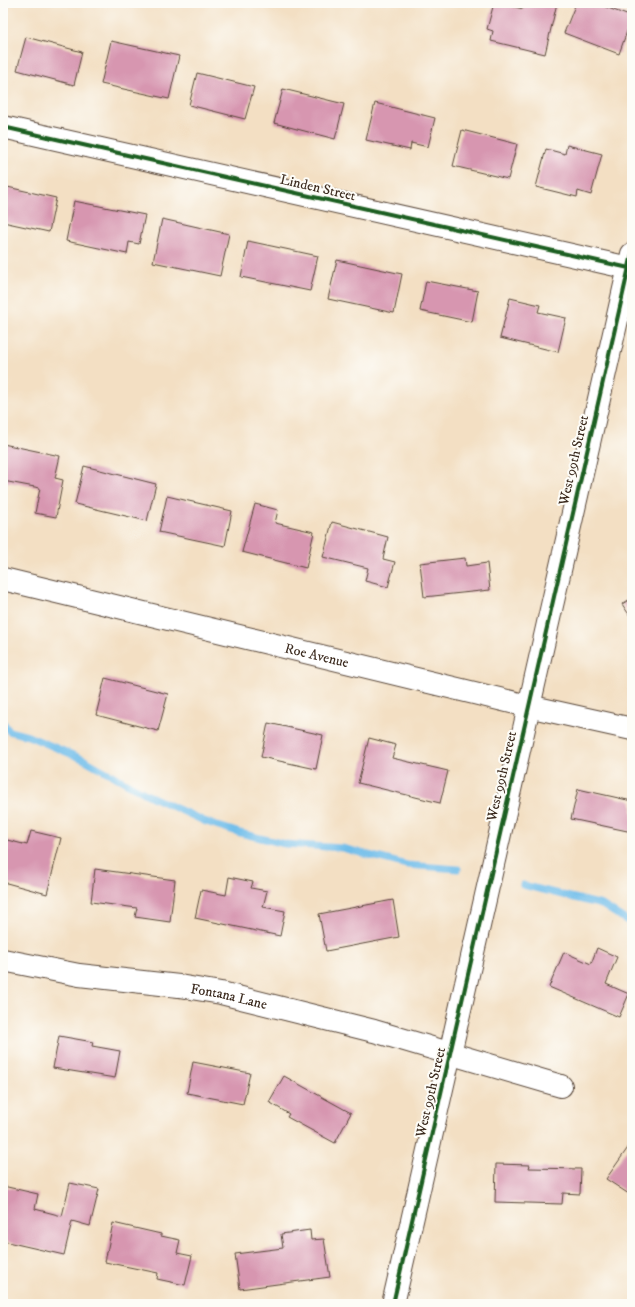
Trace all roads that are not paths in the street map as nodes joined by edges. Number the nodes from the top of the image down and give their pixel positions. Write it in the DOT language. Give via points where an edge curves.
graph roads {
  1 [pos="3,127"];
  2 [pos="630,261"];
  3 [pos="3,579"];
  4 [pos="528,706"];
  5 [pos="632,729"];
  6 [pos="3,960"];
  7 [pos="450,1054"];
  8 [pos="561,1086"];
  9 [pos="392,1304"];
  1 -- 2 [label="street, Linden Street"];
  2 -- 4 [label="street, West 99th Street"];
  3 -- 4 [label="street, Roe Avenue"];
  4 -- 5 [label="street, Roe Avenue"];
  4 -- 7 [label="street, West 99th Street"];
  6 -- 7 [label="street, Fontana Lane" via="79,975 221,993 374,1031"];
  7 -- 8 [label="street, West 99th Street"];
  7 -- 9 [label="street, West 99th Street"];
}
